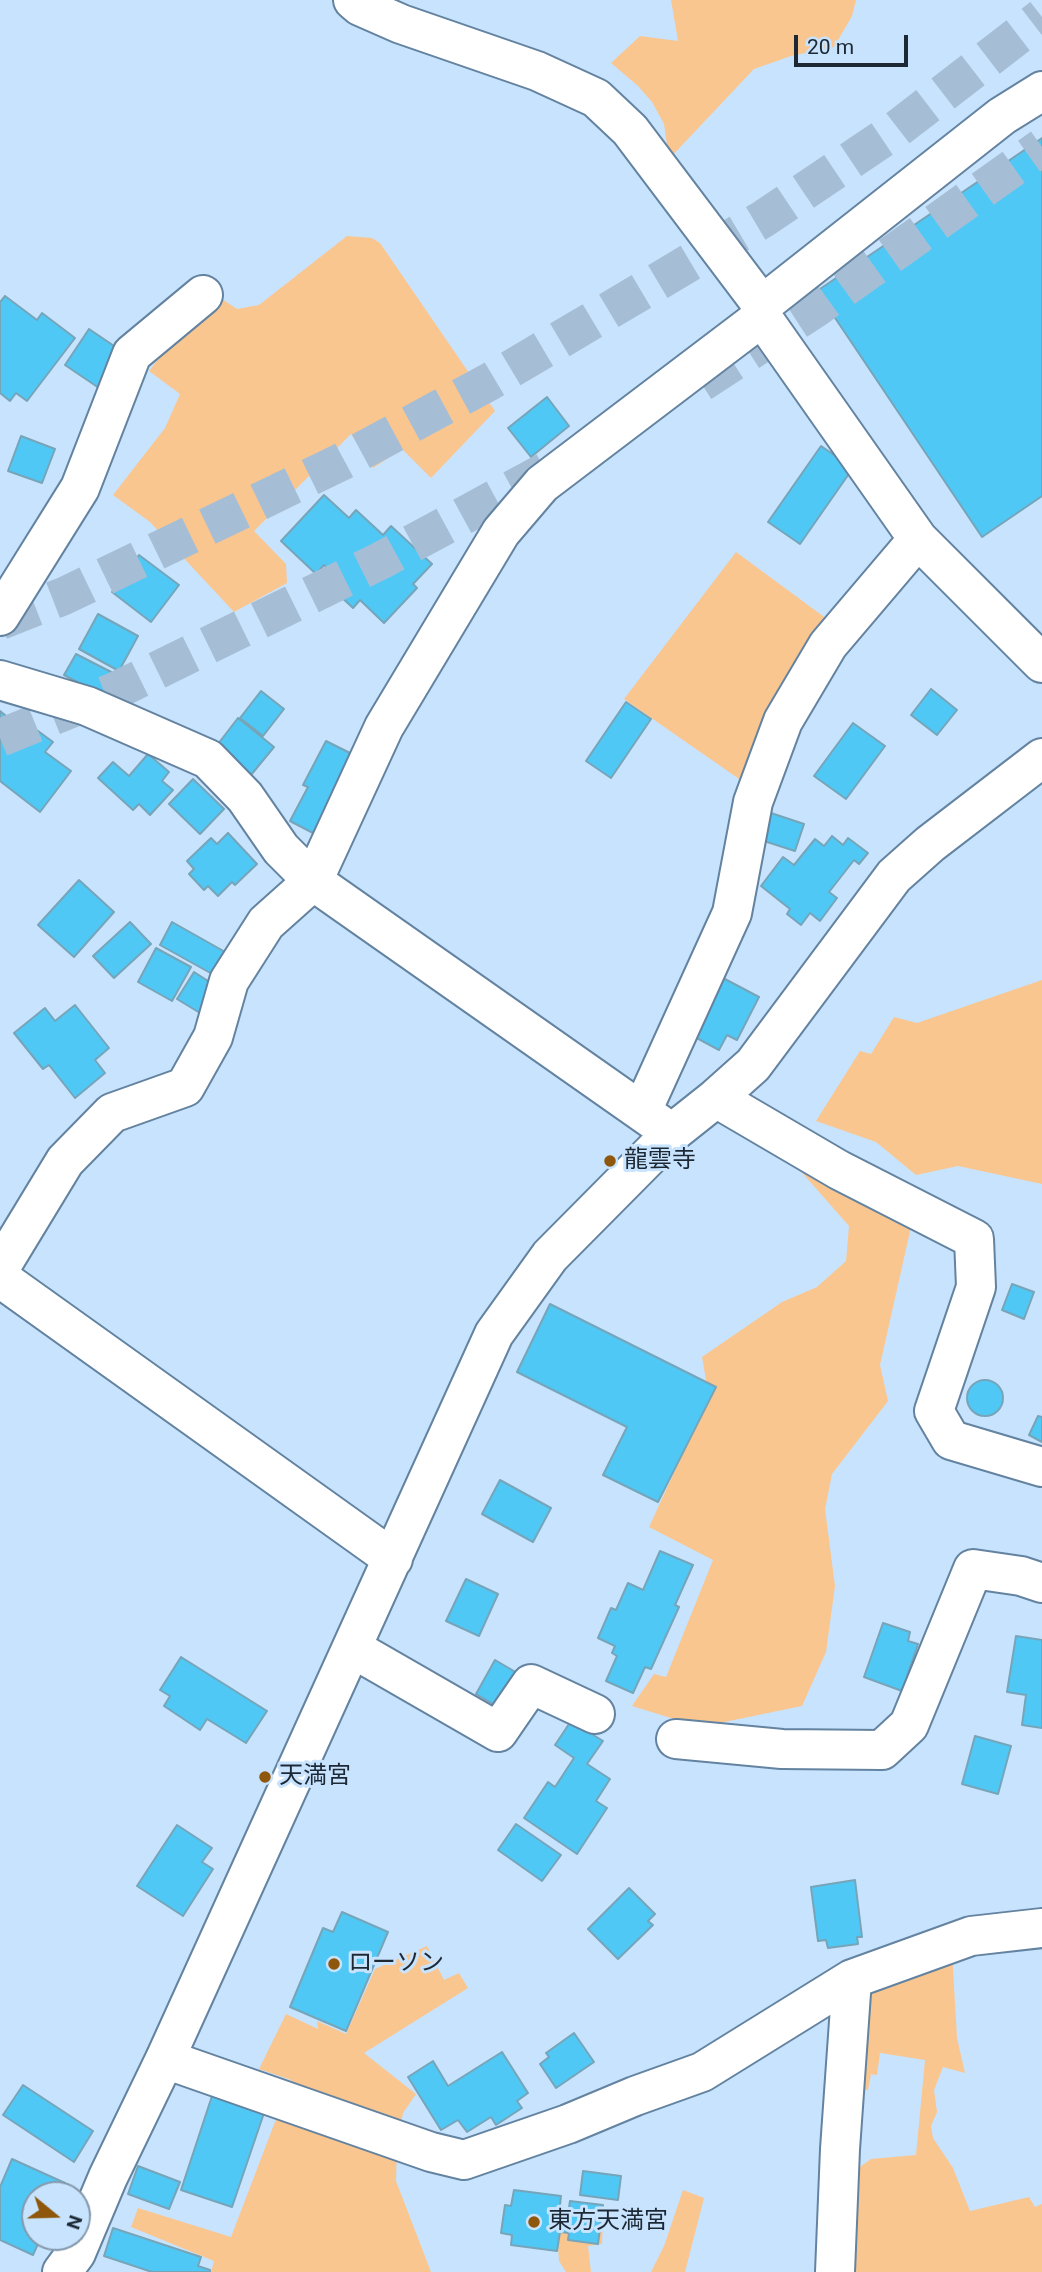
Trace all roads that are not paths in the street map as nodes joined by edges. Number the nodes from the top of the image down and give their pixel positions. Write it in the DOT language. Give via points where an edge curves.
graph roads {
  1 [pos="353,0"];
  2 [pos="1042,91"];
  3 [pos="203,295"];
  4 [pos="762,311"];
  5 [pos="918,539"];
  6 [pos="0,616"];
  7 [pos="1042,663"];
  8 [pos="0,680"];
  9 [pos="1042,758"];
  10 [pos="313,880"];
  11 [pos="716,1098"];
  12 [pos="642,1111"];
  13 [pos="672,1133"];
  14 [pos="0,1268"];
  15 [pos="0,1278"];
  16 [pos="1042,1467"];
  17 [pos="393,1559"];
  18 [pos="1042,1583"];
  19 [pos="352,1648"];
  20 [pos="595,1714"];
  21 [pos="676,1739"];
  22 [pos="1042,1928"];
  23 [pos="852,1979"];
  24 [pos="165,2059"];
  25 [pos="62,2272"];
  26 [pos="835,2272"];
  1 -- 4 [label="street" via="401,24 537,71 596,98 630,130"];
  2 -- 4 [label="street" via="1002,116"];
  3 -- 6 [label="street" via="132,354 80,488"];
  4 -- 5 [label="street"];
  4 -- 10 [label="street" via="542,484 500,532 384,727"];
  5 -- 7 [label="street"];
  5 -- 12 [label="street" via="828,645 783,721 753,802 732,912"];
  8 -- 10 [label="street" via="87,706 208,759 245,797 281,849"];
  9 -- 11 [label="street" via="894,876 753,1065"];
  10 -- 12 [label="street"];
  10 -- 14 [label="street" via="266,923 229,981 212,1037 186,1087 112,1113 65,1161"];
  11 -- 13 [label="street"];
  11 -- 16 [label="street" via="839,1170 974,1239 976,1287 934,1412 951,1440"];
  12 -- 13 [label="street"];
  13 -- 17 [label="street" via="550,1256 494,1334"];
  15 -- 17 [label="street"];
  17 -- 19 [label="street"];
  18 -- 21 [label="street" via="973,1569 909,1725 882,1750 782,1749"];
  19 -- 20 [label="street" via="498,1732 531,1684"];
  19 -- 24 [label="street"];
  22 -- 23 [label="street" via="971,1936"];
  23 -- 24 [label="street" via="702,2072 464,2160"];
  23 -- 26 [label="street"];
  24 -- 25 [label="street" via="76,2253"];
}
